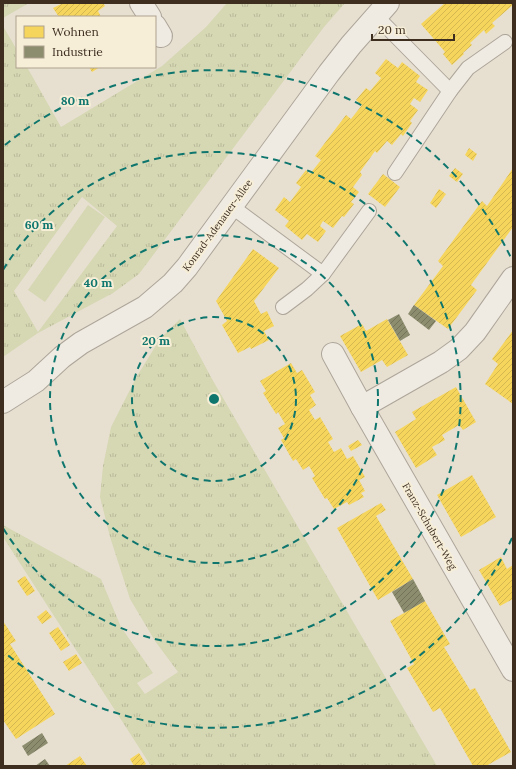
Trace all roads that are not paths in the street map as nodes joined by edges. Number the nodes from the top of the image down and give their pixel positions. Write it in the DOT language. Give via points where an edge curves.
graph roads {
  1 [pos="141,3"];
  2 [pos="382,9"];
  3 [pos="149,16"];
  4 [pos="505,42"];
  5 [pos="450,91"];
  6 [pos="395,173"];
  7 [pos="231,206"];
  8 [pos="369,211"];
  9 [pos="324,274"];
  10 [pos="513,278"];
  11 [pos="283,307"];
  12 [pos="333,354"];
  13 [pos="3,402"];
  14 [pos="362,407"];
  15 [pos="506,640"];
  16 [pos="513,670"];
  1 -- 3 [label="street"];
  2 -- 5 [label="lane"];
  2 -- 7 [label="street, Konrad-Adenauer-Allee" via="329,73"];
  4 -- 5 [label="lane" via="468,68"];
  5 -- 6 [label="lane"];
  7 -- 9 [label="lane"];
  7 -- 13 [label="street, Konrad-Adenauer-Allee" via="187,267 146,307 81,343 62,356 36,381"];
  8 -- 9 [label="lane"];
  9 -- 11 [label="lane"];
  10 -- 14 [label="street" via="460,349"];
  12 -- 14 [label="street, Franz-Schubert-Weg"];
  14 -- 15 [label="street, Franz-Schubert-Weg"];
  15 -- 16 [label="street, Franz-Schubert-Weg"];
}
